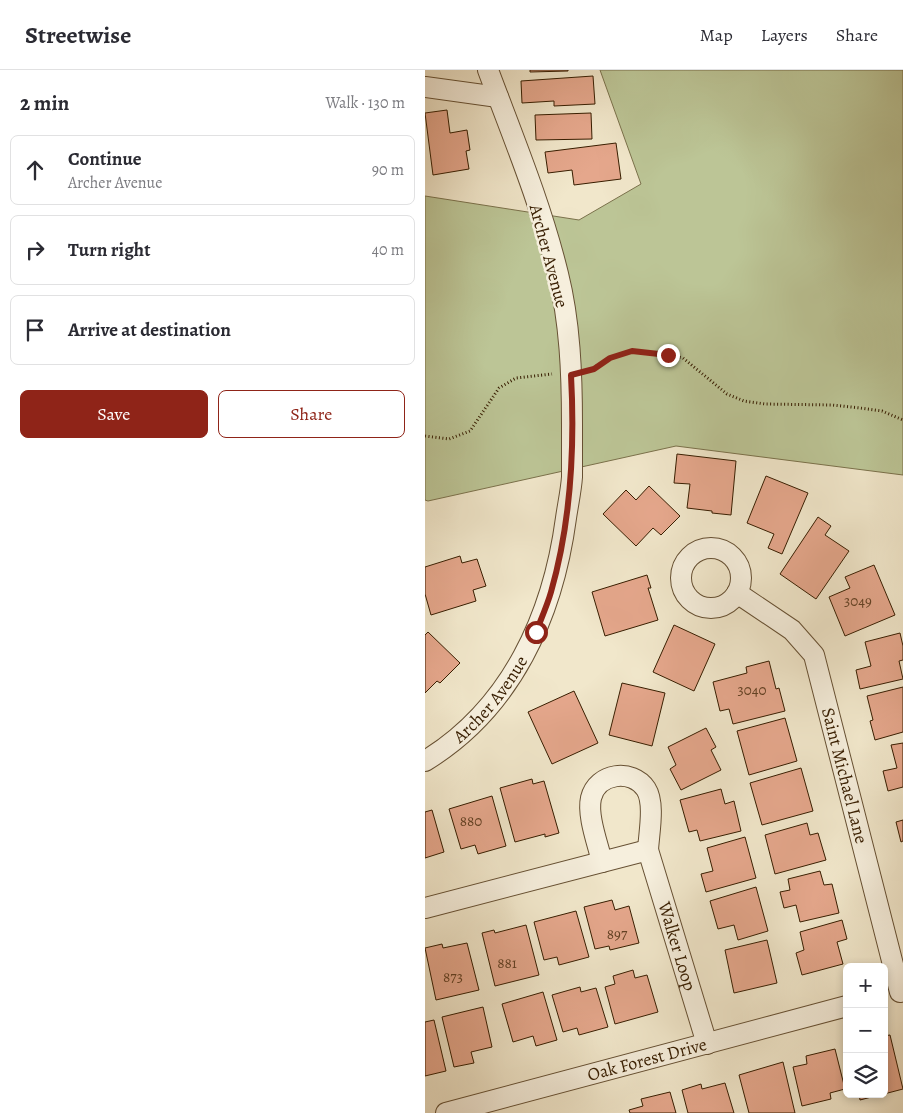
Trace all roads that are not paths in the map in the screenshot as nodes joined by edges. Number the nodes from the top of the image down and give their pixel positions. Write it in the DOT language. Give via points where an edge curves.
graph roads {
  1 [pos="488,70"];
  2 [pos="425,87"];
  3 [pos="498,98"];
  4 [pos="737,593"];
  5 [pos="425,761"];
  6 [pos="649,850"];
  7 [pos="602,862"];
  8 [pos="425,908"];
  9 [pos="896,993"];
  10 [pos="843,1007"];
  11 [pos="707,1044"];
  12 [pos="446,1113"];
  1 -- 3 [label="street, Archer Avenue"];
  2 -- 3 [label="street"];
  3 -- 5 [label="street, Archer Avenue" via="539,210 558,274 569,339 572,478 553,584 536,632 517,668 490,706 465,731"];
  4 -- 9 [label="street, Saint Michael Lane" via="792,630 814,655"];
  6 -- 7 [label="street"];
  6 -- 7 [label="street, Walker Loop" via="650,802 646,789 623,775 610,777 598,784 591,796 590,810"];
  6 -- 11 [label="street, Walker Loop"];
  7 -- 8 [label="street"];
  10 -- 11 [label="street, Oak Forest Drive"];
  11 -- 12 [label="street, Oak Forest Drive"];
}
